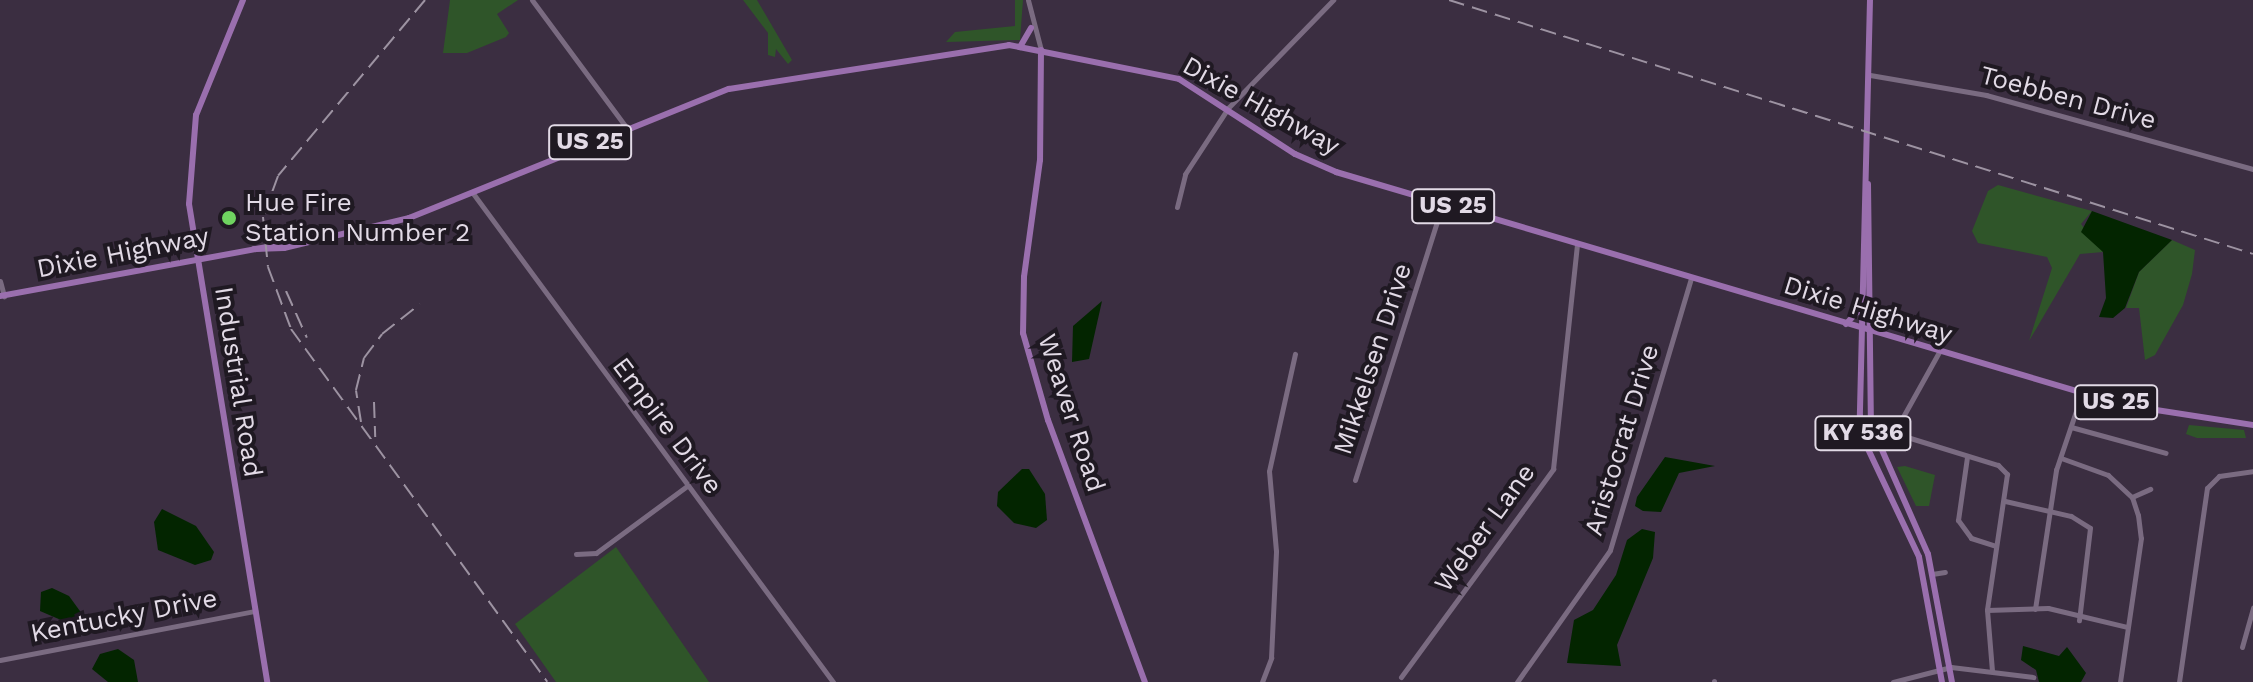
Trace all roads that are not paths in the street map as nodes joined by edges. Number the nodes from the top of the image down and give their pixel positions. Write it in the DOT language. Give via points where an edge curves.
graph roads {
  1 [pos="243,0"];
  2 [pos="532,0"];
  3 [pos="1028,0"];
  4 [pos="1333,0"];
  5 [pos="1870,0"];
  6 [pos="1031,28"];
  7 [pos="1020,47"];
  8 [pos="1041,50"];
  9 [pos="1057,53"];
  10 [pos="1041,71"];
  11 [pos="1870,75"];
  12 [pos="1228,108"];
  13 [pos="626,127"];
  14 [pos="2253,169"];
  15 [pos="1868,184"];
  16 [pos="472,192"];
  17 [pos="1443,203"];
  18 [pos="1177,207"];
  19 [pos="1577,244"];
  20 [pos="197,260"];
  21 [pos="1691,278"];
  22 [pos="0,281"];
  23 [pos="2,296"];
  24 [pos="1861,308"];
  25 [pos="1846,324"];
  26 [pos="1864,330"];
  27 [pos="1939,352"];
  28 [pos="1295,354"];
  29 [pos="2082,393"];
  30 [pos="2253,426"];
  31 [pos="2071,427"];
  32 [pos="2166,453"];
  33 [pos="1967,457"];
  34 [pos="2061,458"];
  35 [pos="2253,471"];
  36 [pos="1355,480"];
  37 [pos="687,486"];
  38 [pos="2150,489"];
  39 [pos="2132,497"];
  40 [pos="2005,501"];
  41 [pos="2052,511"];
  42 [pos="1995,546"];
  43 [pos="576,554"];
  44 [pos="1945,572"];
  45 [pos="1932,574"];
  46 [pos="2253,608"];
  47 [pos="2035,609"];
  48 [pos="1987,610"];
  49 [pos="255,611"];
  50 [pos="2079,620"];
  51 [pos="2127,627"];
  52 [pos="2242,647"];
  53 [pos="0,660"];
  54 [pos="1951,667"];
  55 [pos="1941,668"];
  56 [pos="1992,671"];
  57 [pos="1401,677"];
  58 [pos="2033,677"];
  59 [pos="267,682"];
  60 [pos="833,682"];
  61 [pos="1145,682"];
  62 [pos="1262,682"];
  63 [pos="1517,682"];
  64 [pos="1893,682"];
  65 [pos="1942,682"];
  66 [pos="1952,682"];
  67 [pos="2120,682"];
  68 [pos="2179,682"];
  1 -- 20 [label="main road, Industrial Road" via="202,94 192,133 189,204"];
  2 -- 13 [label="street"];
  3 -- 6 [label="street"];
  4 -- 12 [label="street"];
  5 -- 11 [label="main road, KY 536"];
  6 -- 7 [label="main road"];
  6 -- 8 [label="street"];
  7 -- 8 [label="main road, Dixie Highway / US 25"];
  7 -- 13 [label="main road, Dixie Highway / US 25" via="982,45 755,82"];
  8 -- 9 [label="main road, Dixie Highway / US 25"];
  8 -- 10 [label="main road, Weaver Road"];
  9 -- 10 [label="main road"];
  9 -- 12 [label="main road, Dixie Highway / US 25" via="1179,79"];
  10 -- 61 [label="main road, Weaver Road" via="1040,160 1024,277 1023,333 1048,420"];
  11 -- 14 [label="street, Toebben Drive" via="1986,95"];
  11 -- 15 [label="main road, KY 536"];
  12 -- 17 [label="main road, Dixie Highway / US 25" via="1306,161"];
  12 -- 18 [label="street" via="1185,174"];
  13 -- 16 [label="main road, Dixie Highway / US 25"];
  15 -- 24 [label="main road, KY 536"];
  15 -- 26 [label="main road, KY 536"];
  16 -- 20 [label="main road, Dixie Highway / US 25" via="409,218"];
  16 -- 37 [label="street, Empire Drive"];
  17 -- 19 [label="main road, Dixie Highway / US 25"];
  17 -- 36 [label="street, Mikkelsen Drive"];
  19 -- 21 [label="main road, Dixie Highway / US 25"];
  19 -- 57 [label="street, Weber Lane" via="1553,469"];
  20 -- 23 [label="main road, Dixie Highway / US 25"];
  20 -- 49 [label="main road, Industrial Road"];
  21 -- 25 [label="main road, Dixie Highway / US 25"];
  21 -- 63 [label="street, Aristocrat Drive" via="1650,430 1607,558"];
  22 -- 23 [label="street"];
  24 -- 25 [label="main road"];
  24 -- 26 [label="main road, KY 536"];
  25 -- 26 [label="main road, Dixie Highway / US 25"];
  26 -- 27 [label="main road, Dixie Highway / US 25"];
  26 -- 45 [label="main road, KY 536" via="1873,432 1924,540"];
  26 -- 55 [label="main road, KY 536" via="1864,436 1914,544"];
  27 -- 29 [label="main road, Dixie Highway / US 25"];
  27 -- 33 [label="street" via="1894,433"];
  28 -- 62 [label="street" via="1269,471 1276,551 1271,658"];
  29 -- 30 [label="main road, Dixie Highway / US 25" via="2170,415"];
  29 -- 31 [label="street"];
  31 -- 32 [label="street"];
  31 -- 34 [label="street"];
  33 -- 40 [label="street" via="2005,471"];
  33 -- 42 [label="street" via="1958,520 1971,538"];
  34 -- 39 [label="street" via="2108,475"];
  34 -- 41 [label="street"];
  35 -- 68 [label="street" via="2219,476 2207,488"];
  37 -- 43 [label="street" via="596,553"];
  37 -- 60 [label="street, Empire Drive"];
  38 -- 39 [label="street"];
  39 -- 51 [label="street" via="2141,538"];
  40 -- 41 [label="street"];
  40 -- 42 [label="street"];
  41 -- 47 [label="street"];
  41 -- 50 [label="street" via="2080,519 2091,533"];
  42 -- 48 [label="street"];
  44 -- 45 [label="street"];
  45 -- 54 [label="main road, KY 536"];
  46 -- 52 [label="street"];
  47 -- 48 [label="street"];
  47 -- 50 [label="street"];
  48 -- 56 [label="street"];
  49 -- 53 [label="street, Kentucky Drive"];
  49 -- 59 [label="main road, Industrial Road"];
  50 -- 51 [label="street"];
  51 -- 67 [label="street"];
  54 -- 55 [label="street"];
  54 -- 56 [label="street"];
  54 -- 66 [label="main road, KY 536"];
  55 -- 64 [label="street"];
  55 -- 65 [label="main road, KY 536"];
  56 -- 58 [label="street"];
}
